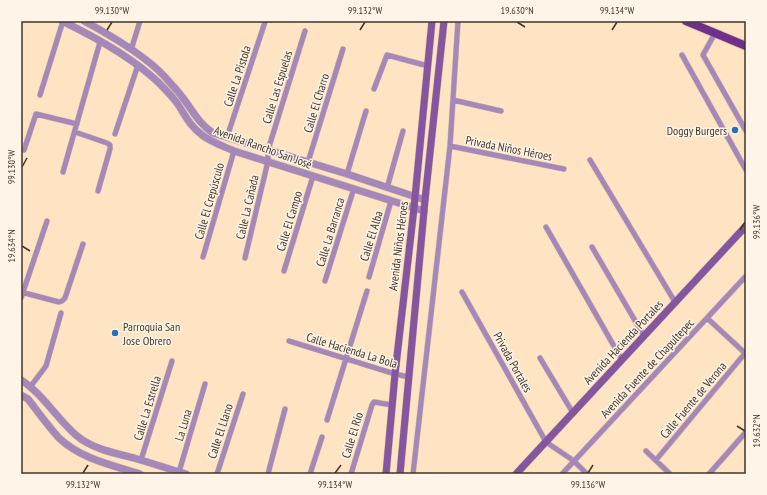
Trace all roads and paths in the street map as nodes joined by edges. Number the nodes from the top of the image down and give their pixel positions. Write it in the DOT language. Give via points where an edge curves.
graph roads {
  1 [pos="62,21"];
  2 [pos="84,21"];
  3 [pos="140,21"];
  4 [pos="432,21"];
  5 [pos="444,21"];
  6 [pos="458,21"];
  7 [pos="686,21"];
  8 [pos="265,22"];
  9 [pos="96,24"];
  10 [pos="305,31"];
  11 [pos="715,33"];
  12 [pos="100,42"];
  13 [pos="746,46"];
  14 [pos="343,49"];
  15 [pos="132,50"];
  16 [pos="682,55"];
  17 [pos="138,65"];
  18 [pos="428,66"];
  19 [pos="374,89"];
  20 [pos="40,95"];
  21 [pos="453,100"];
  22 [pos="366,110"];
  23 [pos="501,111"];
  24 [pos="77,124"];
  25 [pos="403,131"];
  26 [pos="75,132"];
  27 [pos="746,132"];
  28 [pos="115,134"];
  29 [pos="227,137"];
  30 [pos="450,146"];
  31 [pos="24,150"];
  32 [pos="268,150"];
  33 [pos="234,151"];
  34 [pos="590,160"];
  35 [pos="268,161"];
  36 [pos="308,162"];
  37 [pos="564,169"];
  38 [pos="746,170"];
  39 [pos="63,172"];
  40 [pos="347,174"];
  41 [pos="313,176"];
  42 [pos="354,188"];
  43 [pos="387,188"];
  44 [pos="98,191"];
  45 [pos="415,197"];
  46 [pos="425,200"];
  47 [pos="392,201"];
  48 [pos="414,208"];
  49 [pos="424,211"];
  50 [pos="47,221"];
  51 [pos="746,226"];
  52 [pos="546,227"];
  53 [pos="83,244"];
  54 [pos="592,247"];
  55 [pos="203,257"];
  56 [pos="245,258"];
  57 [pos="284,271"];
  58 [pos="746,276"];
  59 [pos="369,277"];
  60 [pos="325,281"];
  61 [pos="366,291"];
  62 [pos="462,292"];
  63 [pos="22,294"];
  64 [pos="675,302"];
  65 [pos="61,313"];
  66 [pos="707,318"];
  67 [pos="644,336"];
  68 [pos="289,341"];
  69 [pos="746,353"];
  70 [pos="346,358"];
  71 [pos="540,358"];
  72 [pos="622,360"];
  73 [pos="172,361"];
  74 [pos="395,374"];
  75 [pos="409,377"];
  76 [pos="21,380"];
  77 [pos="206,384"];
  78 [pos="31,386"];
  79 [pos="243,394"];
  80 [pos="21,395"];
  81 [pos="392,405"];
  82 [pos="285,409"];
  83 [pos="573,413"];
  84 [pos="326,420"];
  85 [pos="746,432"];
  86 [pos="322,437"];
  87 [pos="546,442"];
  88 [pos="646,451"];
  89 [pos="141,460"];
  90 [pos="656,460"];
  91 [pos="574,461"];
  92 [pos="130,472"];
  93 [pos="179,472"];
  94 [pos="352,472"];
  95 [pos="140,474"];
  96 [pos="186,474"];
  97 [pos="217,474"];
  98 [pos="268,474"];
  99 [pos="310,474"];
  100 [pos="386,474"];
  101 [pos="400,474"];
  102 [pos="413,474"];
  103 [pos="516,474"];
  104 [pos="562,474"];
  105 [pos="587,474"];
  106 [pos="670,474"];
  107 [pos="709,474"];
  1 -- 12 [label="street, Avenida Rancho San José"];
  1 -- 20 [label="street"];
  2 -- 9 [label="street, Avenida Rancho San José"];
  3 -- 15 [label="street"];
  4 -- 18 [label="main road, Avenida Niños Héroes"];
  5 -- 46 [label="main road, Avenida Niños Héroes"];
  6 -- 21 [label="street"];
  7 -- 11 [label="main road"];
  8 -- 29 [label="street, Calle La Pistola"];
  9 -- 15 [label="street, Avenida Rancho San José"];
  10 -- 32 [label="street, Calle Las Espuelas"];
  11 -- 13 [label="main road"];
  11 -- 27 [label="street" via="702,55"];
  12 -- 17 [label="street, Avenida Rancho San José"];
  12 -- 24 [label="street"];
  14 -- 36 [label="street, Calle El Charro"];
  15 -- 29 [label="street, Avenida Rancho San José" via="165,76 205,128"];
  16 -- 38 [label="street"];
  17 -- 28 [label="street"];
  17 -- 33 [label="street, Avenida Rancho San José" via="160,84 201,135"];
  18 -- 19 [label="street" via="387,55"];
  18 -- 45 [label="main road, Avenida Niños Héroes"];
  21 -- 23 [label="street"];
  21 -- 30 [label="street"];
  22 -- 40 [label="street"];
  24 -- 26 [label="street"];
  24 -- 31 [label="street" via="36,114"];
  25 -- 43 [label="street"];
  26 -- 39 [label="street"];
  26 -- 44 [label="street" via="110,145"];
  29 -- 32 [label="street, Avenida Rancho San José"];
  30 -- 37 [label="street, Privada Niños Héroes"];
  30 -- 102 [label="street"];
  32 -- 35 [label="street, Calle Las Espuelas"];
  32 -- 36 [label="street, Avenida Rancho San José"];
  33 -- 35 [label="street, Avenida Rancho San José"];
  33 -- 55 [label="street, Calle El Crepúsculo"];
  34 -- 64 [label="street"];
  35 -- 41 [label="street, Avenida Rancho San José"];
  35 -- 56 [label="street, Calle La Cañada"];
  36 -- 40 [label="street, Avenida Rancho San José"];
  40 -- 43 [label="street, Avenida Rancho San José"];
  41 -- 42 [label="street, Avenida Rancho San José"];
  41 -- 57 [label="street, Calle El Campo"];
  42 -- 47 [label="street, Avenida Rancho San José"];
  42 -- 60 [label="street, Calle La Barranca"];
  43 -- 45 [label="street, Avenida Rancho San José"];
  45 -- 46 [label="street, Avenida Rancho San José"];
  45 -- 48 [label="main road, Avenida Niños Héroes"];
  46 -- 49 [label="main road, Avenida Niños Héroes"];
  47 -- 48 [label="street, Avenida Rancho San José"];
  47 -- 59 [label="street, Calle El Alba"];
  48 -- 49 [label="street, Avenida Rancho San José"];
  48 -- 74 [label="main road, Avenida Niños Héroes"];
  49 -- 75 [label="main road, Avenida Niños Héroes"];
  50 -- 63 [label="street"];
  51 -- 64 [label="main road, Avenida Hacienda Portales"];
  52 -- 72 [label="street"];
  53 -- 63 [label="street" via="62,301"];
  54 -- 67 [label="street"];
  58 -- 66 [label="street, Avenida Fuente de Chapultepec"];
  61 -- 70 [label="street"];
  62 -- 87 [label="street, Privada Portales"];
  64 -- 67 [label="main road, Avenida Hacienda Portales"];
  65 -- 78 [label="street" via="46,366"];
  66 -- 69 [label="street"];
  66 -- 91 [label="street, Avenida Fuente de Chapultepec"];
  67 -- 72 [label="main road, Avenida Hacienda Portales"];
  68 -- 70 [label="street, Calle Hacienda La Bola"];
  69 -- 90 [label="street, Calle Fuente de Verona"];
  70 -- 74 [label="street, Calle Hacienda La Bola"];
  70 -- 84 [label="street"];
  71 -- 83 [label="street"];
  72 -- 83 [label="main road, Avenida Hacienda Portales"];
  73 -- 89 [label="street, Calle La Estrella"];
  74 -- 75 [label="street, Calle Hacienda La Bola"];
  74 -- 81 [label="main road, Avenida Niños Héroes"];
  75 -- 101 [label="main road, Avenida Niños Héroes"];
  76 -- 78 [label="street"];
  77 -- 93 [label="street, La Luna"];
  78 -- 89 [label="street" via="62,422 89,444"];
  79 -- 97 [label="street, Calle El Llano"];
  80 -- 92 [label="street" via="28,399 59,438 74,449 100,463"];
  81 -- 94 [label="street, Calle El Río" via="374,402 372,405"];
  81 -- 100 [label="main road, Avenida Niños Héroes"];
  82 -- 98 [label="street"];
  83 -- 87 [label="main road, Avenida Hacienda Portales"];
  85 -- 107 [label="street"];
  86 -- 99 [label="street"];
  87 -- 91 [label="street"];
  87 -- 103 [label="main road, Avenida Hacienda Portales"];
  88 -- 90 [label="street"];
  89 -- 93 [label="street"];
  90 -- 106 [label="street"];
  91 -- 104 [label="street, Avenida Fuente de Chapultepec"];
  91 -- 105 [label="street"];
  92 -- 95 [label="street"];
  93 -- 96 [label="street"];
}
